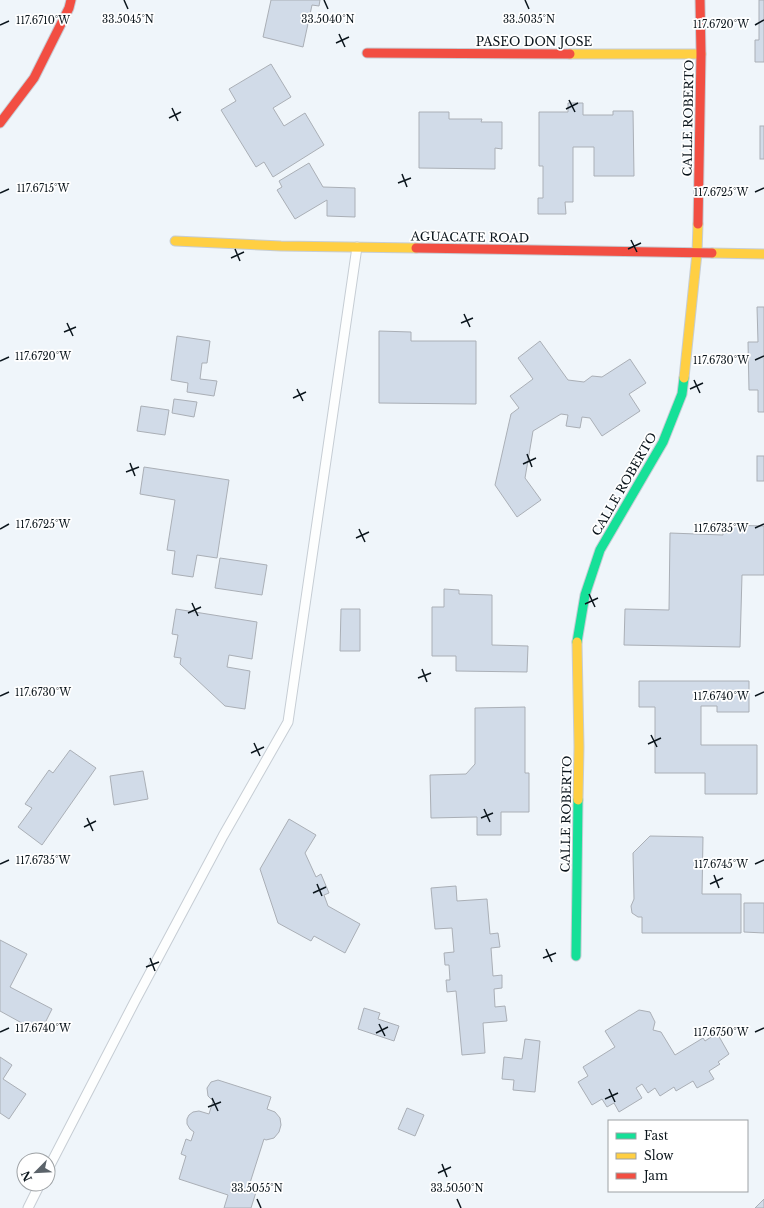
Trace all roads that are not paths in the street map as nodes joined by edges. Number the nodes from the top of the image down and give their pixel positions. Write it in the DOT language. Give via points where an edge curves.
graph roads {
  1 [pos="71,0"];
  2 [pos="700,0"];
  3 [pos="367,53"];
  4 [pos="701,54"];
  5 [pos="0,122"];
  6 [pos="175,241"];
  7 [pos="357,247"];
  8 [pos="697,253"];
  9 [pos="764,254"];
  10 [pos="576,956"];
  11 [pos="56,1153"];
  12 [pos="36,1192"];
  13 [pos="28,1208"];
  1 -- 5 [label="street" via="34,78"];
  2 -- 4 [label="street, CALLE ROBERTO"];
  3 -- 4 [label="street, PASEO DON JOSE"];
  4 -- 8 [label="street, CALLE ROBERTO"];
  6 -- 7 [label="street, AGUACATE ROAD"];
  7 -- 8 [label="street, AGUACATE ROAD"];
  7 -- 11 [label="lane" via="288,722 138,994"];
  8 -- 9 [label="street, AGUACATE ROAD"];
  8 -- 10 [label="street, CALLE ROBERTO" via="682,394 663,442 600,550 585,595 577,642 579,747"];
  12 -- 13 [label="lane"];
}
